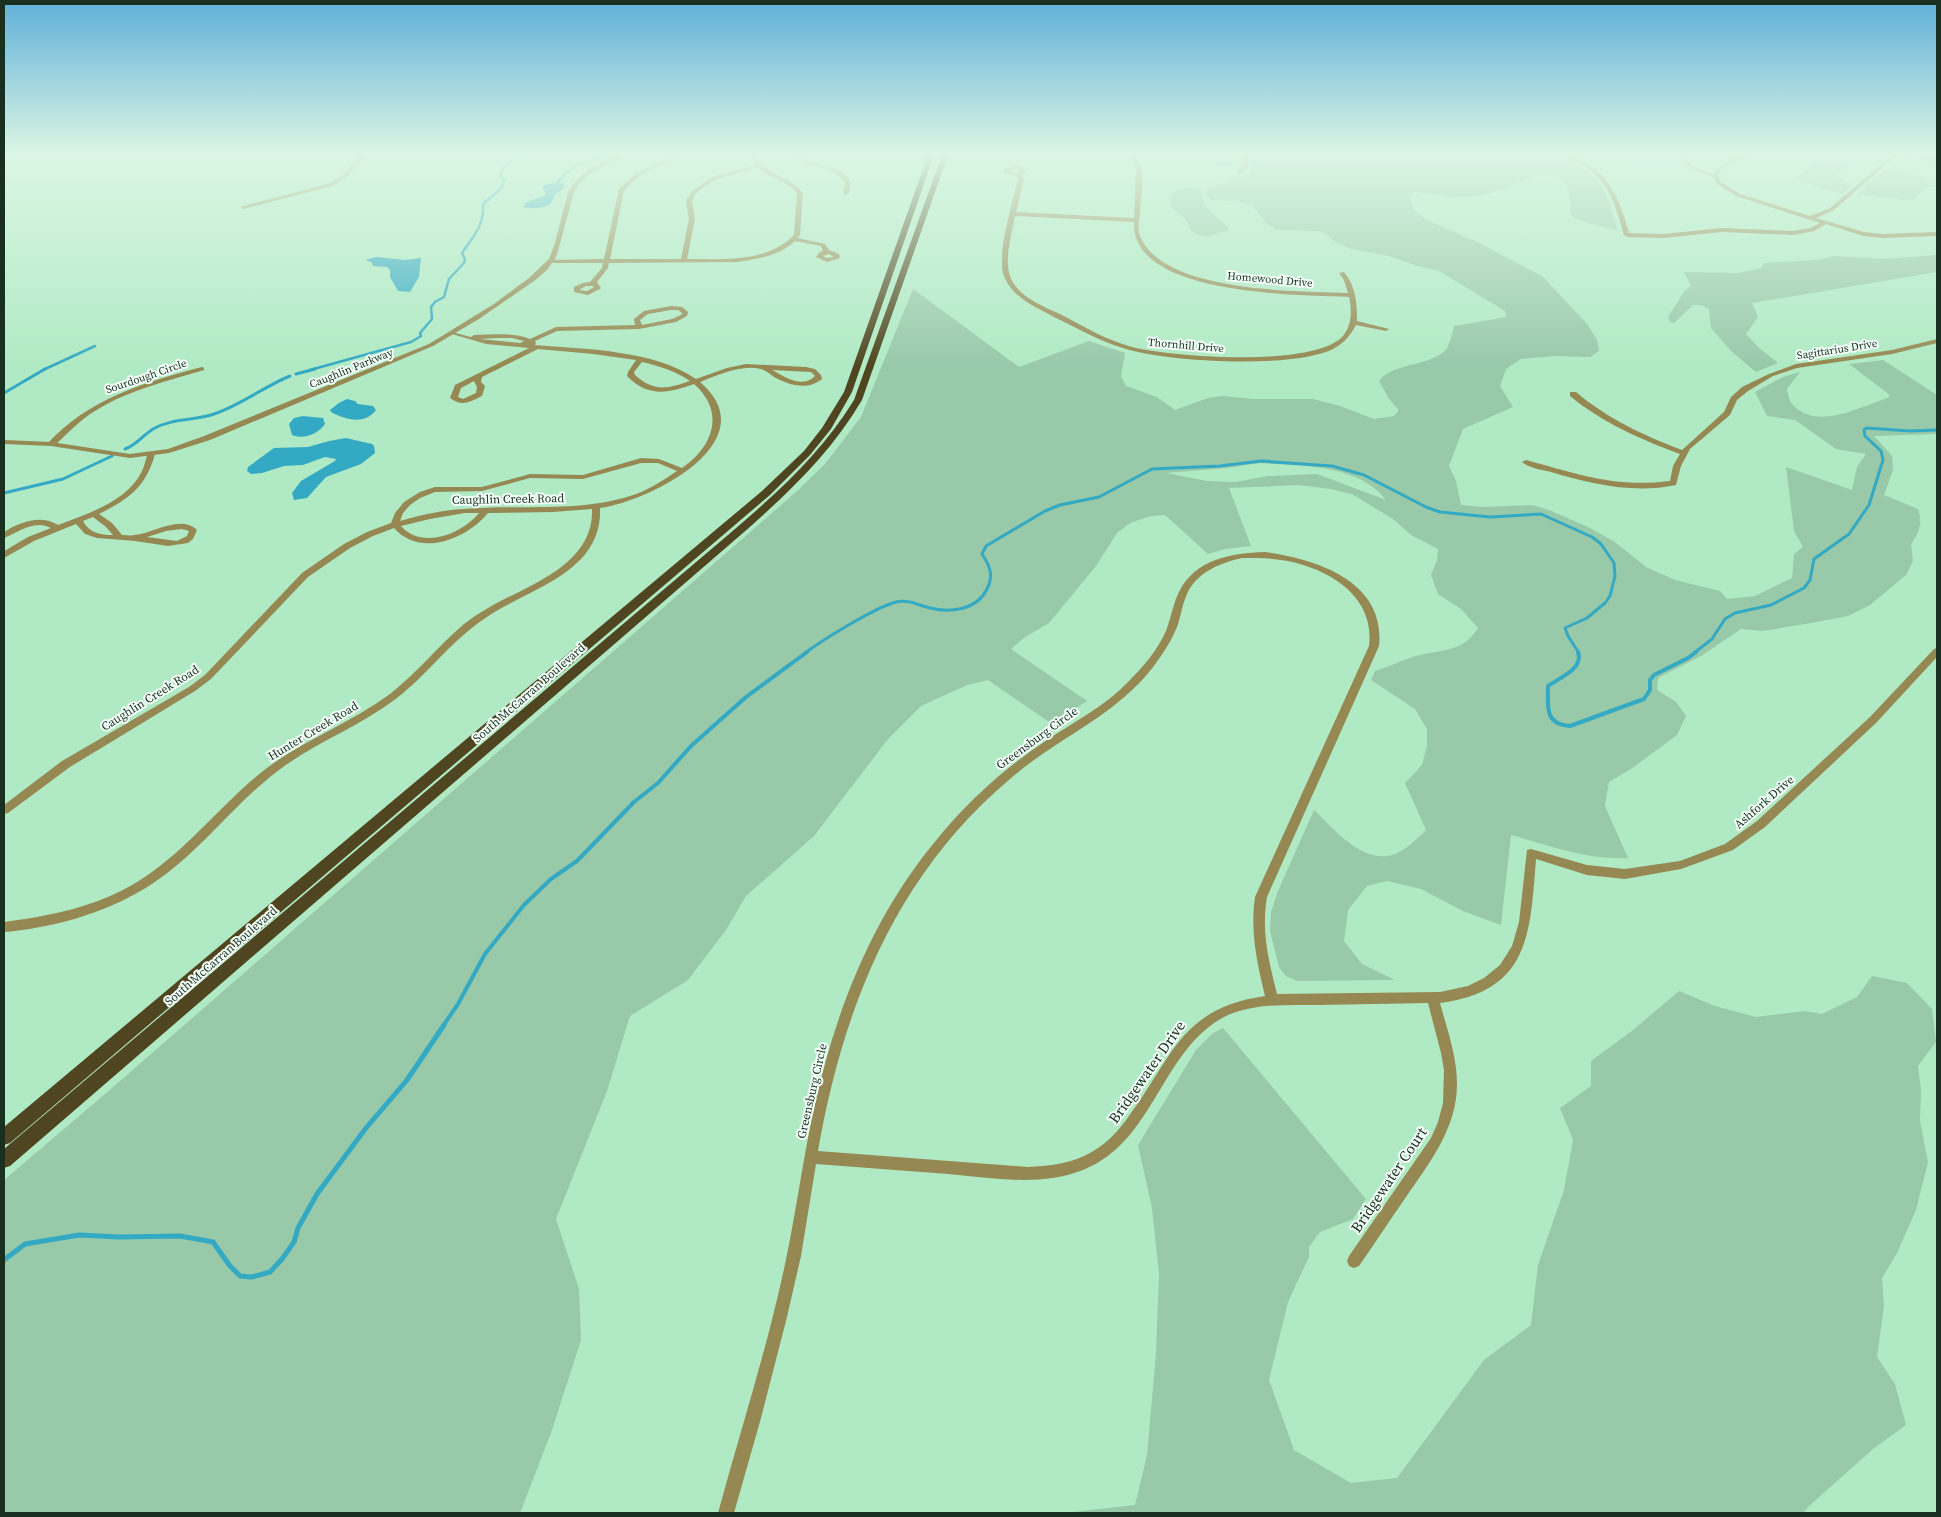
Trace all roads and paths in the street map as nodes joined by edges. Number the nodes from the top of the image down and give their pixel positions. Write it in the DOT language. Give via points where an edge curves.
graph roads {
  1 [pos="561,226"];
  2 [pos="616,226"];
  3 [pos="691,226"];
  4 [pos="798,226"];
  5 [pos="907,226"];
  6 [pos="920,226"];
  7 [pos="1012,226"];
  8 [pos="1137,226"];
  9 [pos="1625,226"];
  10 [pos="1819,226"];
  11 [pos="1835,226"];
  12 [pos="1937,234"];
  13 [pos="793,239"];
  14 [pos="827,252"];
  15 [pos="550,261"];
  16 [pos="684,261"];
  17 [pos="607,262"];
  18 [pos="1342,273"];
  19 [pos="592,284"];
  20 [pos="1352,295"];
  21 [pos="1355,323"];
  22 [pos="640,327"];
  23 [pos="1386,329"];
  24 [pos="454,334"];
  25 [pos="507,335"];
  26 [pos="530,341"];
  27 [pos="1937,341"];
  28 [pos="500,345"];
  29 [pos="520,346"];
  30 [pos="538,346"];
  31 [pos="640,360"];
  32 [pos="764,367"];
  33 [pos="202,369"];
  34 [pos="478,376"];
  35 [pos="694,382"];
  36 [pos="1573,394"];
  37 [pos="4,442"];
  38 [pos="51,444"];
  39 [pos="1684,453"];
  40 [pos="151,454"];
  41 [pos="1526,462"];
  42 [pos="682,471"];
  43 [pos="596,507"];
  44 [pos="485,510"];
  45 [pos="94,514"];
  46 [pos="79,521"];
  47 [pos="395,524"];
  48 [pos="58,529"];
  49 [pos="4,535"];
  50 [pos="120,538"];
  51 [pos="137,538"];
  52 [pos="5,552"];
  53 [pos="1937,651"];
  54 [pos="4,810"];
  55 [pos="1530,853"];
  56 [pos="4,927"];
  57 [pos="1432,997"];
  58 [pos="1272,1000"];
  59 [pos="4,1137"];
  60 [pos="812,1157"];
  61 [pos="4,1160"];
  62 [pos="1354,1261"];
  63 [pos="726,1513"];
  1 -- 15 [label="street, Caughlin Parkway"];
  2 -- 17 [label="street"];
  3 -- 16 [label="street"];
  4 -- 13 [label="street"];
  5 -- 59 [label="main road, South McCarran Boulevard" via="848,392 808,453 766,493"];
  6 -- 61 [label="main road, South McCarran Boulevard" via="858,400 839,431 809,468"];
  7 -- 21 [label="street, Thornhill Drive" via="1005,261 1007,276 1018,292 1037,306 1099,337 1127,347 1179,356 1285,358 1335,345 1350,333"];
  8 -- 20 [label="street, Homewood Drive" via="1138,239 1148,253 1188,276 1241,288"];
  9 -- 10 [label="street" via="1627,235 1664,236 1722,230 1792,233"];
  11 -- 12 [label="street" via="1873,235"];
  13 -- 14 [label="street" via="823,245"];
  13 -- 16 [label="street" via="780,249 751,258"];
  15 -- 17 [label="street"];
  15 -- 24 [label="street, Caughlin Parkway" via="532,279"];
  16 -- 17 [label="street"];
  17 -- 19 [label="street" via="602,274"];
  18 -- 20 [label="street"];
  20 -- 21 [label="street"];
  21 -- 23 [label="street"];
  22 -- 22 [label="street" via="638,316 646,312 671,308 685,312 679,320"];
  22 -- 26 [label="street" via="556,329"];
  24 -- 25 [label="street, Caughlin Creek Road" via="477,337"];
  24 -- 28 [label="street, Caughlin Creek Road"];
  24 -- 40 [label="street, Caughlin Parkway" via="207,438"];
  25 -- 26 [label="street, Caughlin Creek Road"];
  25 -- 28 [label="street"];
  26 -- 29 [label="street"];
  26 -- 30 [label="street, Caughlin Creek Road"];
  27 -- 39 [label="street, Sagittarius Drive" via="1805,364 1771,375 1739,394 1727,413"];
  28 -- 29 [label="street, Caughlin Creek Road"];
  29 -- 30 [label="street, Caughlin Creek Road"];
  30 -- 31 [label="street, Caughlin Creek Road"];
  30 -- 34 [label="street"];
  31 -- 35 [label="street, Caughlin Creek Road" via="682,374"];
  31 -- 35 [label="street" via="632,376 648,388 668,390"];
  32 -- 32 [label="street" via="813,370 819,376 809,384 796,384"];
  32 -- 35 [label="street" via="730,368"];
  33 -- 38 [label="street, Sourdough Circle" via="110,400 87,414"];
  35 -- 42 [label="street, Caughlin Creek Road" via="712,400 717,418 707,447"];
  36 -- 39 [label="street" via="1611,422"];
  37 -- 38 [label="street, Caughlin Parkway"];
  38 -- 40 [label="street, Caughlin Parkway" via="115,454"];
  39 -- 41 [label="street, Sagittarius Drive" via="1673,483 1644,486 1575,478"];
  40 -- 45 [label="street" via="137,485"];
  42 -- 43 [label="street, Caughlin Creek Road" via="649,491"];
  42 -- 47 [label="street" via="661,462 641,460 583,477 534,476 482,488 439,488 410,500 399,512"];
  43 -- 44 [label="street, Caughlin Creek Road" via="559,511"];
  43 -- 56 [label="street, Hunter Creek Road" via="597,521 577,558 550,579 480,618 394,695 370,712 281,764 165,869 141,886 90,910 33,924"];
  44 -- 47 [label="street, Caughlin Creek Road"];
  44 -- 47 [label="street" via="466,531 434,540 404,536"];
  45 -- 46 [label="street"];
  45 -- 50 [label="street"];
  46 -- 48 [label="street"];
  46 -- 50 [label="street" via="90,533"];
  47 -- 54 [label="street, Caughlin Creek Road" via="359,540 305,575 221,665 192,690 66,764"];
  48 -- 49 [label="street" via="49,522 37,523"];
  48 -- 52 [label="street"];
  50 -- 51 [label="street"];
  51 -- 51 [label="street" via="180,543 191,537 193,530 186,527 159,530"];
  53 -- 55 [label="street, Ashfork Drive" via="1859,733 1761,824 1729,847 1682,865 1625,874 1587,870"];
  55 -- 57 [label="street, Bridgewater Drive" via="1523,929 1514,957 1487,983 1468,992"];
  57 -- 58 [label="street, Bridgewater Drive"];
  57 -- 62 [label="street, Bridgewater Court" via="1450,1058 1451,1101 1446,1122 1436,1142"];
  58 -- 60 [label="street, Bridgewater Drive" via="1233,1006 1198,1027 1185,1041 1117,1142 1077,1166 1028,1174"];
  58 -- 60 [label="street, Greensburg Circle" via="1257,929 1261,896 1374,646 1376,634 1365,601 1345,582 1301,561 1252,555 1212,565 1193,578 1181,597 1162,646 1136,681 1106,706 1008,774 956,824 929,856 882,929 860,975 829,1067"];
  60 -- 63 [label="street, Greensburg Circle" via="770,1359"];
}
